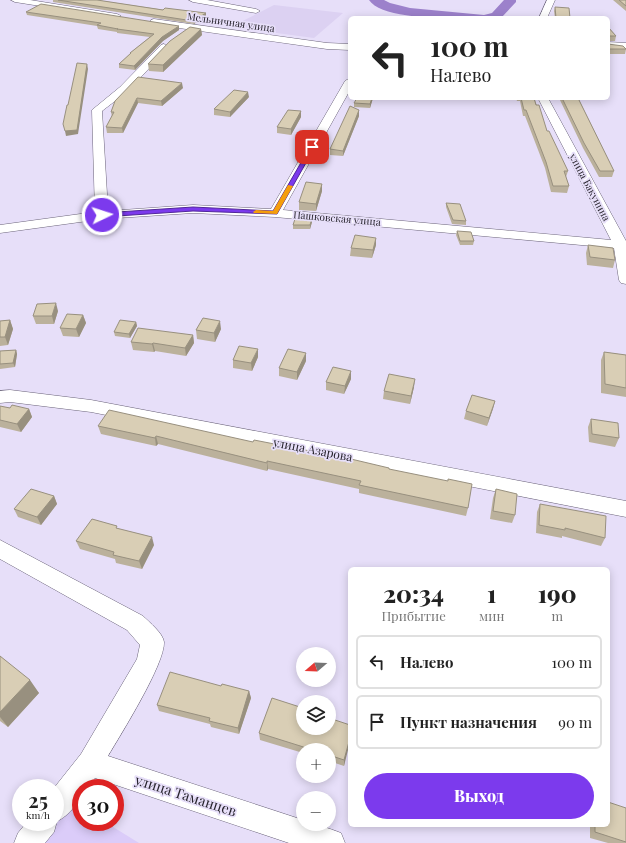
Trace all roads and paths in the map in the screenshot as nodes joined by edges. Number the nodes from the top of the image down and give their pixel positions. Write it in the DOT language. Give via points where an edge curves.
graph roads {
  1 [pos="15,0"];
  2 [pos="193,0"];
  3 [pos="550,0"];
  4 [pos="544,16"];
  5 [pos="122,17"];
  6 [pos="242,18"];
  7 [pos="145,21"];
  8 [pos="228,25"];
  9 [pos="191,28"];
  10 [pos="215,32"];
  11 [pos="348,46"];
  12 [pos="610,46"];
  13 [pos="626,46"];
  14 [pos="348,85"];
  15 [pos="544,100"];
  16 [pos="275,213"];
  17 [pos="102,215"];
  18 [pos="0,229"];
  19 [pos="623,244"];
  20 [pos="626,280"];
  21 [pos="0,397"];
  22 [pos="626,509"];
  23 [pos="0,549"];
  24 [pos="90,763"];
  25 [pos="64,796"];
  26 [pos="37,831"];
  27 [pos="28,843"];
  28 [pos="331,843"];
  1 -- 5 [label="street"];
  2 -- 6 [label="street" via="256,11"];
  3 -- 4 [label="street"];
  7 -- 9 [label="street, Мельничная улица"];
  8 -- 10 [label="street"];
  9 -- 10 [label="street, Мельничная улица"];
  9 -- 17 [label="street" via="167,44 124,89 97,110"];
  10 -- 11 [label="street, Мельничная улица" via="327,46"];
  12 -- 13 [label="street"];
  14 -- 16 [label="street"];
  15 -- 19 [label="street, улица Бакунина"];
  16 -- 17 [label="street, Пашковская улица" via="193,209"];
  16 -- 19 [label="street, Пашковская улица"];
  17 -- 18 [label="street, Пашковская улица"];
  19 -- 20 [label="street, улица Бакунина"];
  21 -- 22 [label="street, улица Азарова" via="91,406"];
  23 -- 24 [label="street" via="135,623 152,642 148,662"];
  24 -- 25 [label="street"];
  24 -- 28 [label="street, улица Таманцев"];
  26 -- 27 [label="street"];
}
